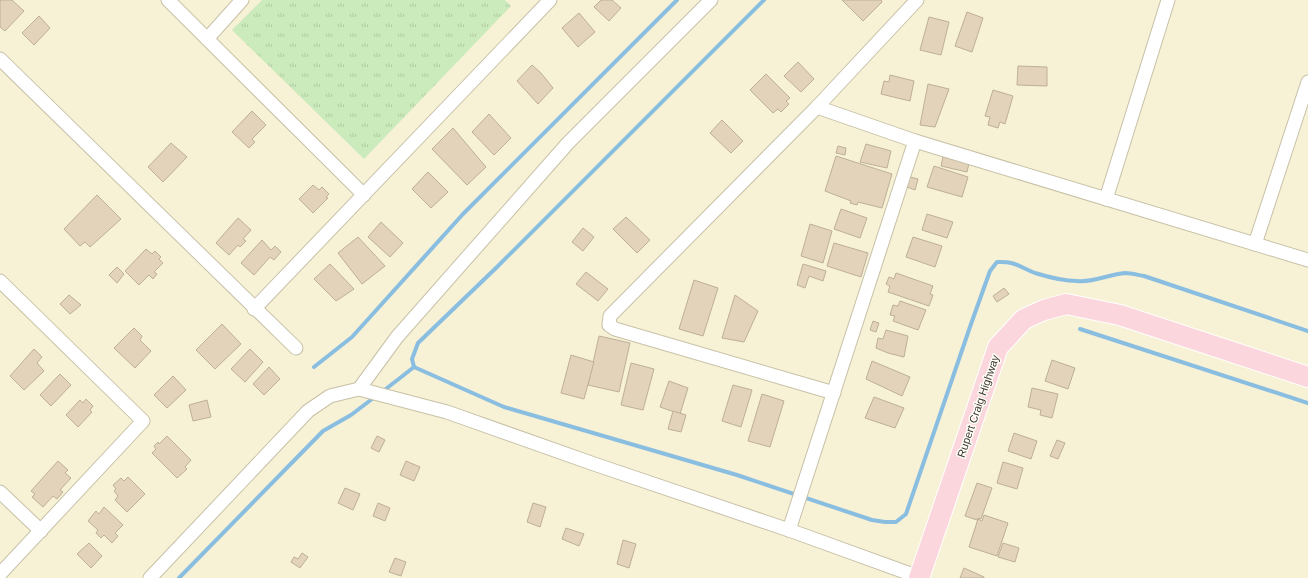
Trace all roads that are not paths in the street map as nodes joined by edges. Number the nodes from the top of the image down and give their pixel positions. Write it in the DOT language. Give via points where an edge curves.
graph roads {
  1 [pos="168,0"];
  2 [pos="242,0"];
  3 [pos="711,0"];
  4 [pos="917,0"];
  5 [pos="1168,0"];
  6 [pos="544,2"];
  7 [pos="207,39"];
  8 [pos="0,59"];
  9 [pos="1308,82"];
  10 [pos="817,107"];
  11 [pos="915,141"];
  12 [pos="364,195"];
  13 [pos="1106,199"];
  14 [pos="1255,244"];
  15 [pos="1308,260"];
  16 [pos="0,281"];
  17 [pos="254,309"];
  18 [pos="296,348"];
  19 [pos="1308,377"];
  20 [pos="359,389"];
  21 [pos="834,393"];
  22 [pos="0,492"];
  23 [pos="789,530"];
  24 [pos="41,531"];
  25 [pos="0,574"];
  26 [pos="150,578"];
  27 [pos="919,578"];
  1 -- 7 [label="street"];
  2 -- 7 [label="street"];
  3 -- 20 [label="street" via="568,143 397,337"];
  4 -- 10 [label="street"];
  5 -- 13 [label="street"];
  6 -- 12 [label="street"];
  7 -- 12 [label="street"];
  8 -- 17 [label="street"];
  9 -- 14 [label="street"];
  10 -- 11 [label="street"];
  10 -- 21 [label="street" via="610,316 609,325 615,329"];
  11 -- 13 [label="street"];
  11 -- 21 [label="street"];
  12 -- 17 [label="street"];
  13 -- 14 [label="street"];
  14 -- 15 [label="street"];
  16 -- 24 [label="street" via="143,421"];
  17 -- 18 [label="street"];
  19 -- 27 [label="main road, Rupert Craig Highway" via="1120,316 1066,304 1024,319 998,347"];
  20 -- 23 [label="street" via="447,412"];
  20 -- 26 [label="street" via="330,396 308,411"];
  21 -- 23 [label="street"];
  22 -- 24 [label="street"];
  23 -- 27 [label="street"];
  24 -- 25 [label="street"];
}
